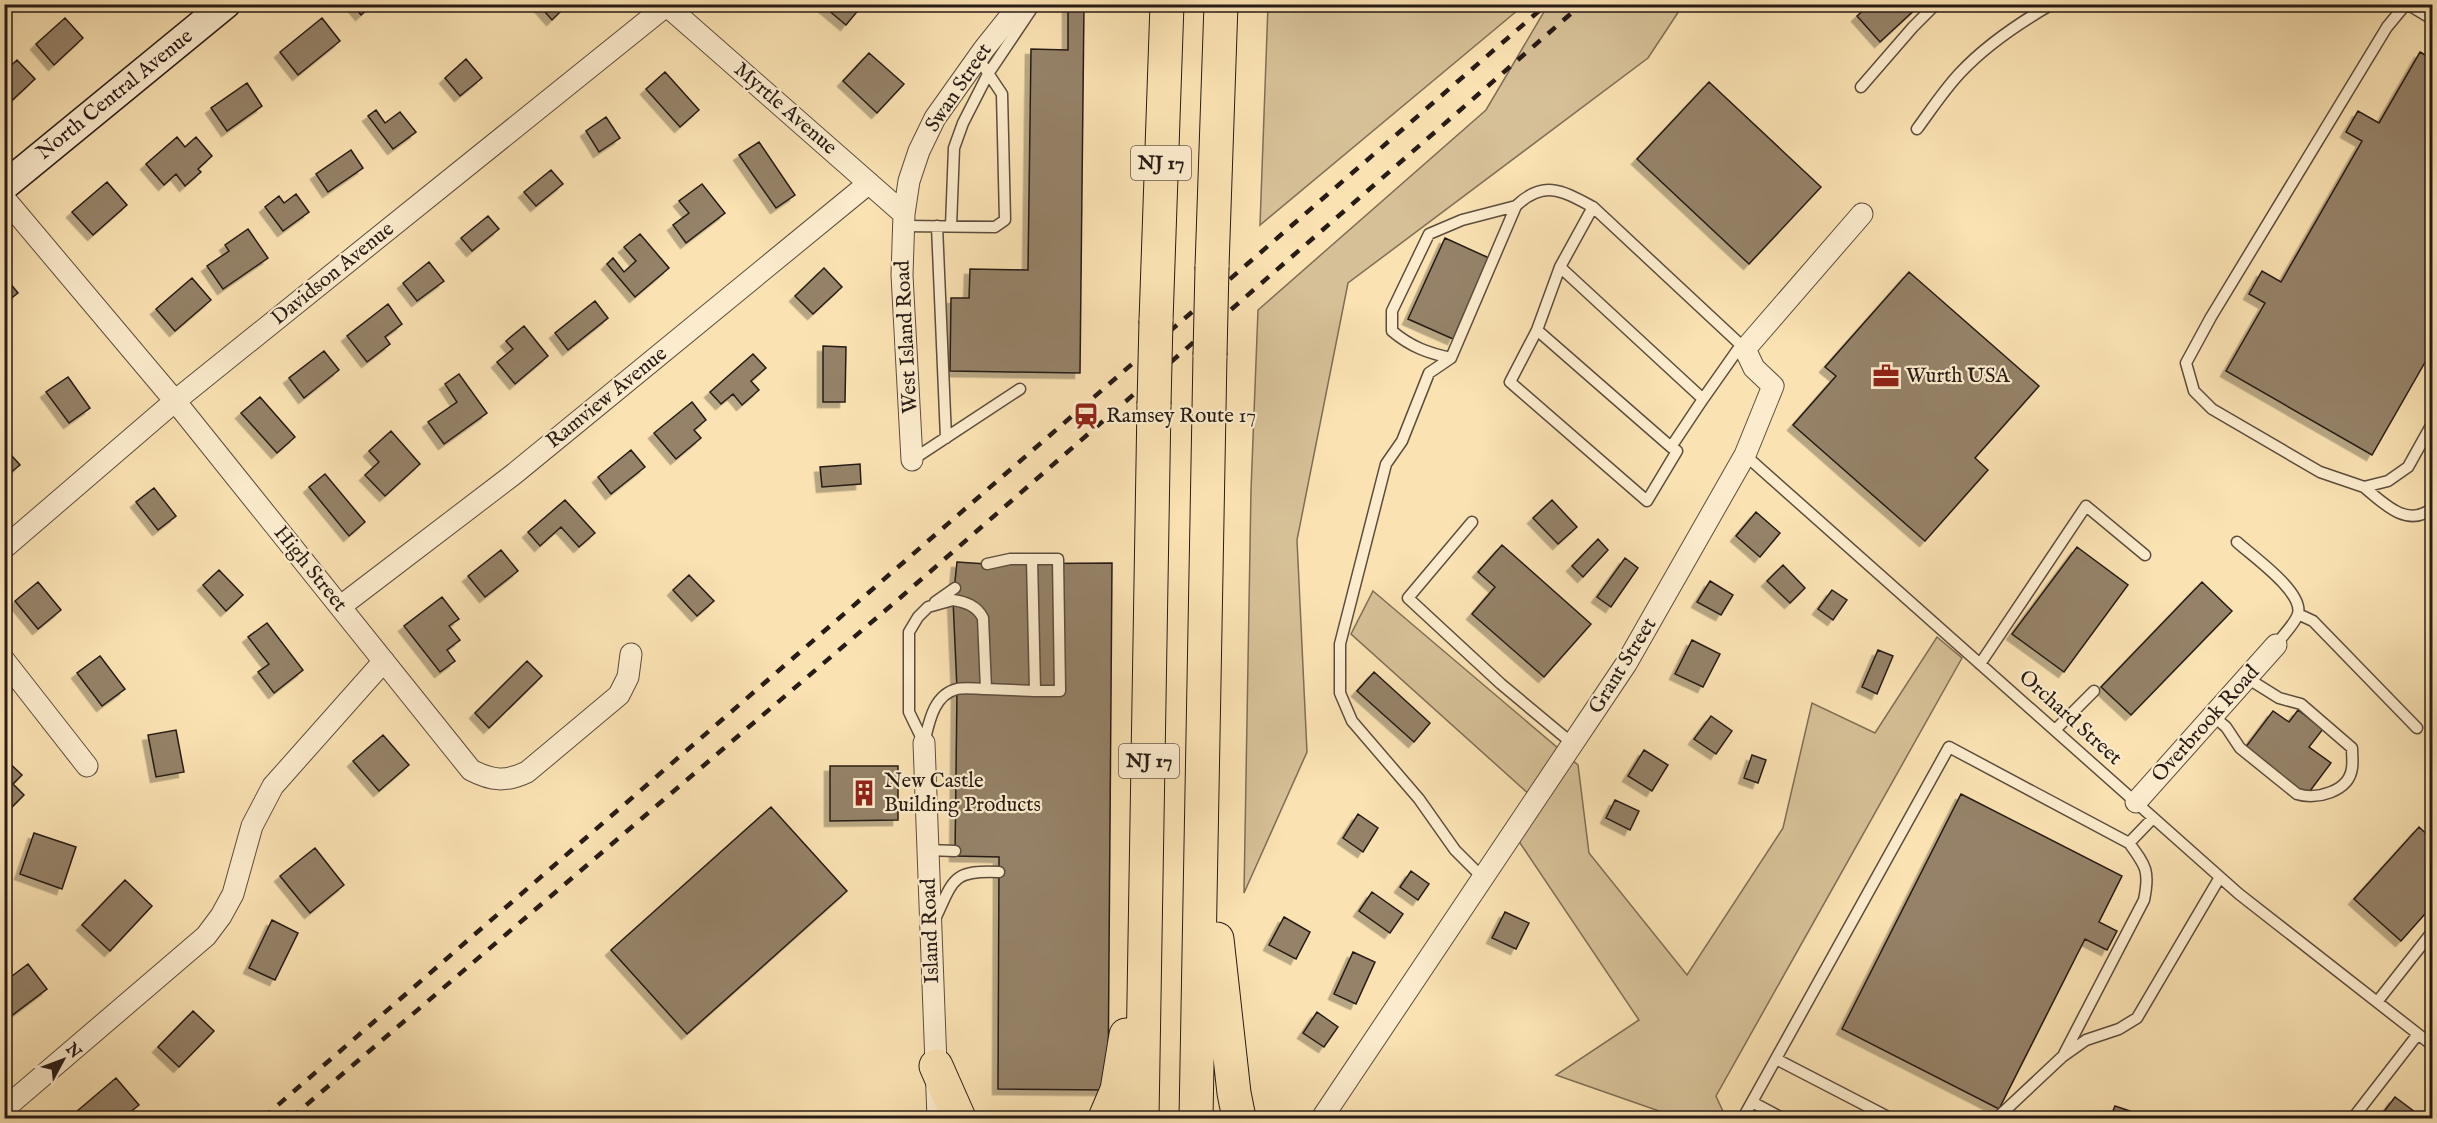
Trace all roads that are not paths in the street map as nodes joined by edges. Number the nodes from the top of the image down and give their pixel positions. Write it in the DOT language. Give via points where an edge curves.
graph roads {
  1 [pos="226,4"];
  2 [pos="1020,4"];
  3 [pos="1035,4"];
  4 [pos="1167,4"];
  5 [pos="1221,4"];
  6 [pos="1936,4"];
  7 [pos="2052,4"];
  8 [pos="2407,4"];
  9 [pos="666,5"];
  10 [pos="2433,19"];
  11 [pos="983,66"];
  12 [pos="1861,87"];
  13 [pos="1917,129"];
  14 [pos="869,183"];
  15 [pos="4,186"];
  16 [pos="4,198"];
  17 [pos="1516,206"];
  18 [pos="1593,207"];
  19 [pos="1862,214"];
  20 [pos="904,220"];
  21 [pos="937,226"];
  22 [pos="951,226"];
  23 [pos="1560,267"];
  24 [pos="1537,330"];
  25 [pos="1743,347"];
  26 [pos="1451,358"];
  27 [pos="1020,389"];
  28 [pos="1702,399"];
  29 [pos="175,401"];
  30 [pos="2433,424"];
  31 [pos="946,438"];
  32 [pos="1671,447"];
  33 [pos="1746,455"];
  34 [pos="912,460"];
  35 [pos="2364,487"];
  36 [pos="2433,508"];
  37 [pos="1472,522"];
  38 [pos="2237,542"];
  39 [pos="4,548"];
  40 [pos="2145,555"];
  41 [pos="1032,559"];
  42 [pos="987,564"];
  43 [pos="955,588"];
  44 [pos="341,606"];
  45 [pos="928,607"];
  46 [pos="2298,614"];
  47 [pos="2276,645"];
  48 [pos="631,654"];
  49 [pos="4,660"];
  50 [pos="384,661"];
  51 [pos="1980,664"];
  52 [pos="2247,678"];
  53 [pos="986,689"];
  54 [pos="1035,691"];
  55 [pos="2094,691"];
  56 [pos="2213,716"];
  57 [pos="2417,728"];
  58 [pos="2055,730"];
  59 [pos="924,743"];
  60 [pos="1573,744"];
  61 [pos="87,766"];
  62 [pos="1202,773"];
  63 [pos="2136,802"];
  64 [pos="2153,818"];
  65 [pos="2129,843"];
  66 [pos="1147,845"];
  67 [pos="928,850"];
  68 [pos="955,851"];
  69 [pos="999,872"];
  70 [pos="1482,877"];
  71 [pos="2220,877"];
  72 [pos="930,930"];
  73 [pos="2433,932"];
  74 [pos="2377,1002"];
  75 [pos="2418,1034"];
  76 [pos="2433,1045"];
  77 [pos="2062,1057"];
  78 [pos="1776,1059"];
  79 [pos="936,1066"];
  80 [pos="1752,1102"];
  81 [pos="4,1109"];
  82 [pos="1242,1116"];
  83 [pos="938,1119"];
  84 [pos="959,1119"];
  85 [pos="1106,1119"];
  86 [pos="1142,1119"];
  87 [pos="1196,1119"];
  88 [pos="1322,1119"];
  89 [pos="1743,1119"];
  90 [pos="1782,1119"];
  91 [pos="1890,1119"];
  92 [pos="1997,1119"];
  93 [pos="2353,1119"];
  1 -- 15 [label="main road, North Central Avenue"];
  2 -- 11 [label="street, Swan Street"];
  3 -- 11 [label="lane"];
  4 -- 66 [label="highway, NJ 17, bridge" via="1154,404"];
  5 -- 62 [label="highway, NJ 17, bridge"];
  6 -- 12 [label="lane"];
  7 -- 13 [label="lane" via="1989,46 1960,73"];
  8 -- 10 [label="lane"];
  8 -- 35 [label="lane" via="2387,27 2187,363 2194,392 2212,410 2320,472"];
  9 -- 14 [label="street, Myrtle Avenue"];
  9 -- 29 [label="street, Davidson Avenue"];
  11 -- 20 [label="street, Swan Street" via="935,118 909,181"];
  11 -- 22 [label="lane" via="954,148"];
  11 -- 22 [label="lane" via="1002,94 1005,220 996,227"];
  14 -- 20 [label="street, Myrtle Avenue"];
  14 -- 44 [label="street, Ramview Avenue" via="514,474"];
  16 -- 29 [label="street, High Street"];
  17 -- 18 [label="lane" via="1527,195 1544,189 1565,192"];
  17 -- 26 [label="lane"];
  17 -- 26 [label="lane" via="1462,220 1429,234 1392,311 1392,330 1405,342 1426,353"];
  18 -- 23 [label="lane"];
  18 -- 25 [label="lane"];
  19 -- 25 [label="street"];
  20 -- 21 [label="lane"];
  20 -- 34 [label="street, West Island Road" via="902,275"];
  21 -- 22 [label="lane"];
  21 -- 31 [label="lane"];
  23 -- 24 [label="lane"];
  23 -- 28 [label="lane"];
  24 -- 32 [label="lane"];
  24 -- 32 [label="lane" via="1510,382 1647,501 1677,451"];
  25 -- 28 [label="lane"];
  25 -- 33 [label="street, Grant Street" via="1754,368 1773,386"];
  26 -- 70 [label="lane" via="1429,373 1402,441 1386,464 1340,644 1340,693 1352,721 1419,799 1455,850"];
  27 -- 31 [label="lane"];
  28 -- 32 [label="lane"];
  29 -- 39 [label="street, Davidson Avenue"];
  29 -- 44 [label="street, High Street"];
  30 -- 35 [label="lane" via="2408,467 2388,481"];
  31 -- 34 [label="lane"];
  33 -- 51 [label="lane, Orchard Street"];
  33 -- 60 [label="street, Grant Street" via="1626,664"];
  35 -- 36 [label="lane" via="2391,509 2414,517"];
  37 -- 60 [label="lane" via="1408,598"];
  38 -- 46 [label="lane" via="2289,588 2297,600"];
  40 -- 51 [label="lane" via="2086,506"];
  41 -- 42 [label="lane"];
  41 -- 54 [label="lane"];
  41 -- 54 [label="lane" via="1058,559 1060,691"];
  43 -- 45 [label="lane"];
  44 -- 50 [label="street, High Street"];
  45 -- 53 [label="lane" via="953,600 966,602 980,612"];
  45 -- 59 [label="lane" via="909,632 909,712"];
  46 -- 47 [label="lane"];
  46 -- 57 [label="lane" via="2313,621 2333,640"];
  47 -- 52 [label="street, Overbrook Road"];
  48 -- 50 [label="street, High Street" via="628,677 619,695 527,772 513,779 498,780 471,770"];
  49 -- 61 [label="street"];
  50 -- 81 [label="street" via="273,786 252,826 232,894 206,936"];
  51 -- 58 [label="lane, Orchard Street"];
  52 -- 56 [label="street, Overbrook Road"];
  52 -- 56 [label="lane" via="2278,698 2301,704 2352,748 2352,770 2340,787 2308,798 2297,794 2240,748"];
  53 -- 54 [label="lane"];
  53 -- 59 [label="lane" via="957,689 940,699"];
  55 -- 58 [label="lane"];
  56 -- 63 [label="street, Overbrook Road"];
  58 -- 63 [label="lane, Orchard Street"];
  59 -- 67 [label="street, Island Road"];
  60 -- 70 [label="street, Grant Street"];
  62 -- 82 [label="highway" via="1217,942"];
  62 -- 87 [label="highway, NJ 17"];
  63 -- 64 [label="lane, Orchard Street"];
  64 -- 65 [label="lane"];
  64 -- 71 [label="lane, Orchard Street"];
  65 -- 77 [label="lane" via="2147,866 2144,900"];
  65 -- 78 [label="lane" via="1949,747"];
  66 -- 85 [label="highway" via="1123,1063"];
  66 -- 86 [label="highway, NJ 17"];
  67 -- 68 [label="lane"];
  67 -- 72 [label="street, Island Road"];
  69 -- 72 [label="lane" via="974,871 961,876 951,885"];
  70 -- 88 [label="street, Grant Street"];
  71 -- 74 [label="lane, Orchard Street"];
  71 -- 77 [label="lane" via="2137,1018 2086,1040"];
  72 -- 79 [label="street, Island Road"];
  73 -- 74 [label="lane"];
  74 -- 75 [label="lane, Orchard Street"];
  75 -- 76 [label="lane, Orchard Street"];
  75 -- 93 [label="lane"];
  77 -- 92 [label="lane"];
  78 -- 80 [label="lane"];
  78 -- 91 [label="lane"];
  79 -- 83 [label="street, Island Road"];
  79 -- 84 [label="highway"];
  80 -- 89 [label="lane"];
  80 -- 90 [label="lane"];
}
